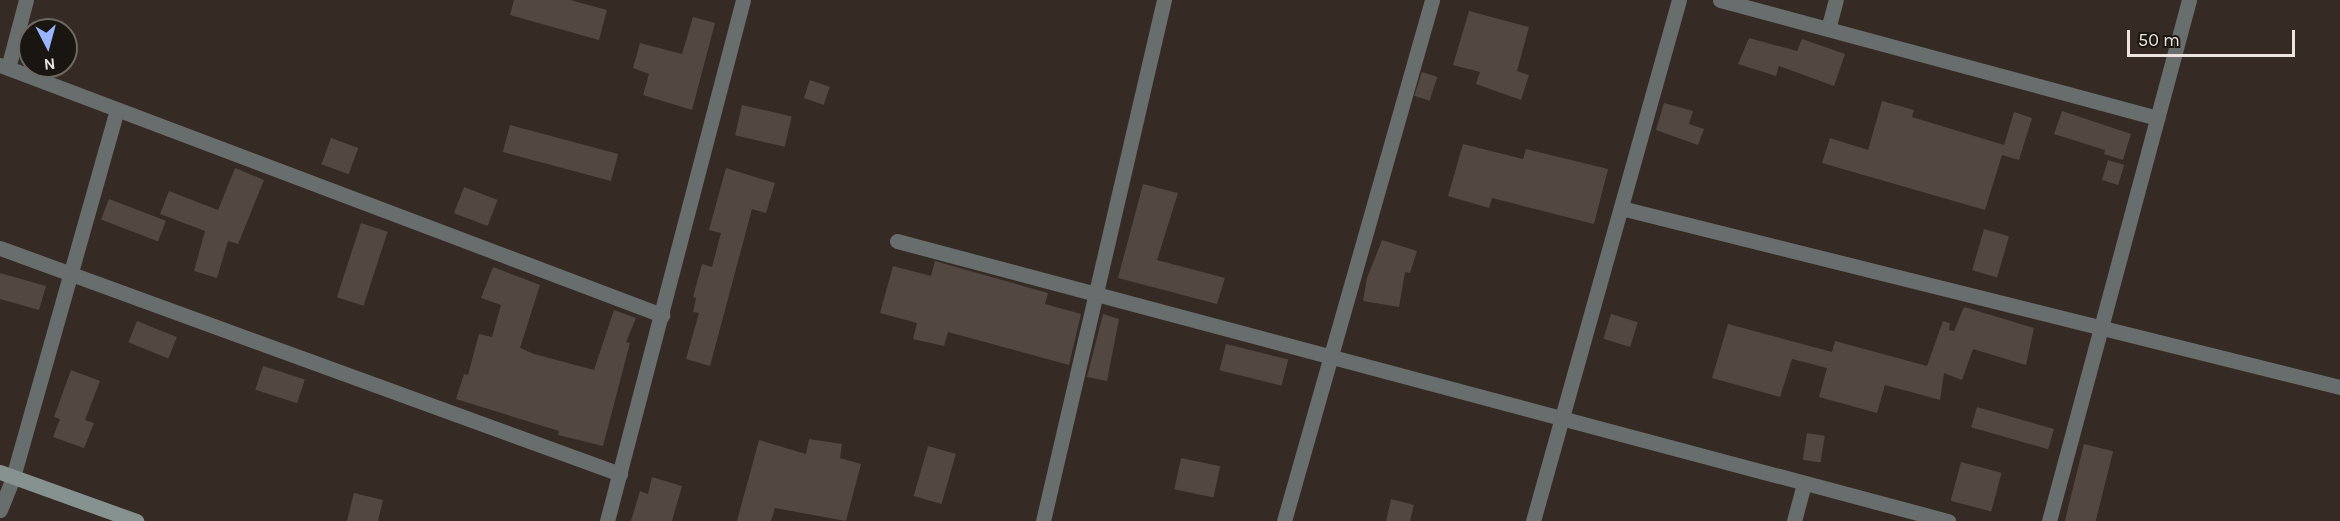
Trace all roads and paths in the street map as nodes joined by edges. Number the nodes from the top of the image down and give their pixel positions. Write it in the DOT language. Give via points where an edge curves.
graph roads {
  1 [pos="26,0"];
  2 [pos="743,0"];
  3 [pos="1164,0"];
  4 [pos="1432,0"];
  5 [pos="1679,0"];
  6 [pos="1720,0"];
  7 [pos="1836,0"];
  8 [pos="2189,0"];
  9 [pos="1828,29"];
  10 [pos="4,66"];
  11 [pos="117,109"];
  12 [pos="2157,118"];
  13 [pos="1621,208"];
  14 [pos="897,241"];
  15 [pos="0,248"];
  16 [pos="70,275"];
  17 [pos="1096,294"];
  18 [pos="662,315"];
  19 [pos="2101,328"];
  20 [pos="1331,356"];
  21 [pos="2340,387"];
  22 [pos="1562,418"];
  23 [pos="7,474"];
  24 [pos="620,474"];
  25 [pos="1804,483"];
  26 [pos="0,510"];
  27 [pos="136,521"];
  28 [pos="607,521"];
  29 [pos="1043,521"];
  30 [pos="1284,521"];
  31 [pos="1533,521"];
  32 [pos="1794,521"];
  33 [pos="1948,521"];
  34 [pos="2049,521"];
  1 -- 10 [label="street"];
  2 -- 18 [label="street"];
  3 -- 17 [label="street"];
  4 -- 20 [label="street"];
  5 -- 13 [label="street"];
  6 -- 9 [label="street"];
  7 -- 9 [label="street"];
  8 -- 12 [label="street"];
  9 -- 12 [label="street"];
  10 -- 11 [label="street"];
  11 -- 16 [label="street"];
  11 -- 18 [label="street"];
  12 -- 19 [label="street"];
  13 -- 19 [label="street"];
  13 -- 22 [label="street"];
  14 -- 17 [label="street"];
  15 -- 16 [label="street"];
  16 -- 23 [label="street"];
  16 -- 24 [label="street"];
  17 -- 20 [label="street"];
  17 -- 29 [label="street"];
  18 -- 24 [label="street"];
  19 -- 21 [label="street"];
  19 -- 34 [label="street"];
  20 -- 22 [label="street"];
  20 -- 30 [label="street"];
  22 -- 25 [label="street"];
  22 -- 31 [label="street"];
  23 -- 26 [label="street"];
  23 -- 27 [label="main road"];
  24 -- 28 [label="street"];
  25 -- 32 [label="street"];
  25 -- 33 [label="street"];
}
